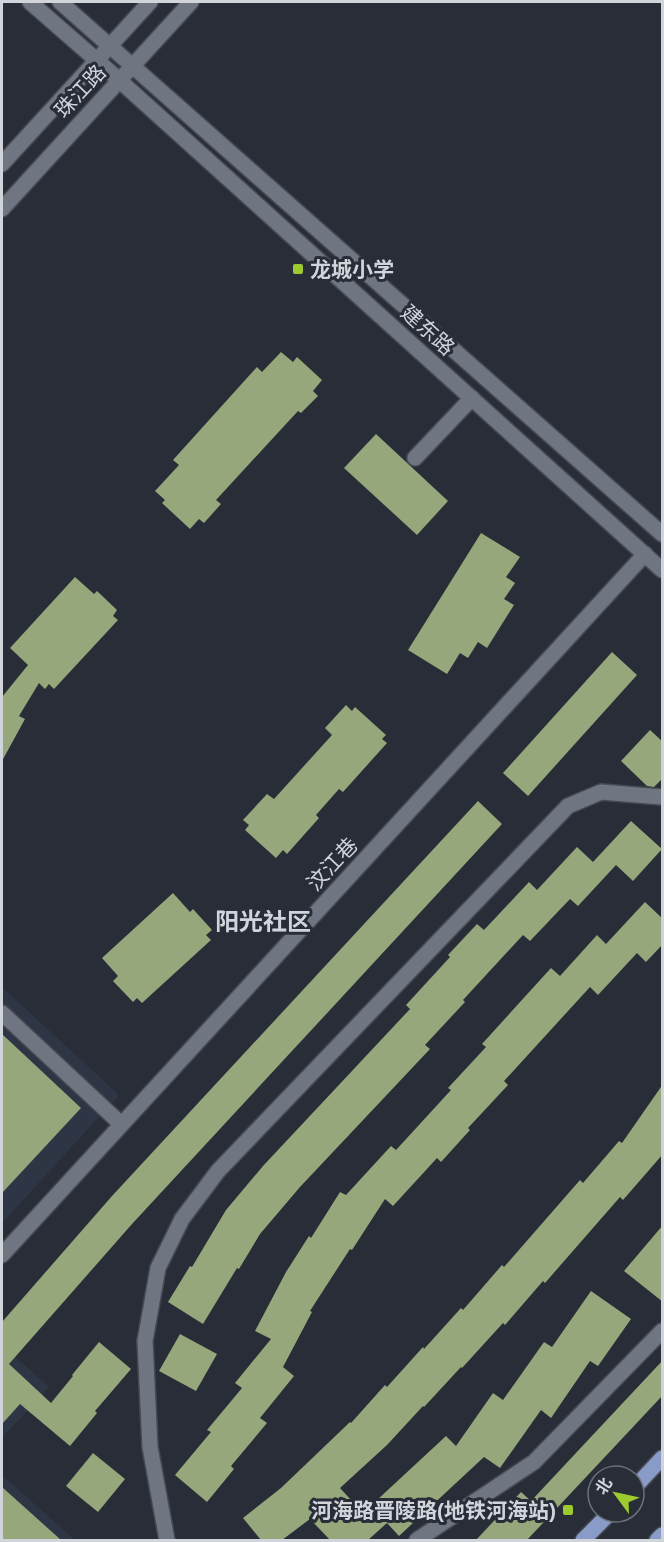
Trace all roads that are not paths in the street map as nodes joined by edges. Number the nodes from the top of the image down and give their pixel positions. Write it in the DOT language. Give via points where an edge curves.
graph roads {
  1 [pos="30,2"];
  2 [pos="60,2"];
  3 [pos="150,2"];
  4 [pos="190,2"];
  5 [pos="110,46"];
  6 [pos="97,60"];
  7 [pos="133,65"];
  8 [pos="119,80"];
  9 [pos="2,164"];
  10 [pos="2,209"];
  11 [pos="472,398"];
  12 [pos="415,458"];
  13 [pos="663,534"];
  14 [pos="645,554"];
  15 [pos="663,570"];
  16 [pos="663,797"];
  17 [pos="2,1013"];
  18 [pos="122,1124"];
  19 [pos="2,1255"];
  20 [pos="663,1331"];
  21 [pos="663,1458"];
  22 [pos="646,1476"];
  23 [pos="599,1524"];
  24 [pos="663,1535"];
  25 [pos="167,1540"];
  26 [pos="417,1540"];
  27 [pos="583,1540"];
  28 [pos="657,1540"];
  1 -- 6 [label="street, 建东路"];
  2 -- 5 [label="street, 建东路"];
  3 -- 5 [label="street, 珠江路"];
  4 -- 7 [label="street, 珠江路"];
  5 -- 6 [label="street, 珠江路"];
  5 -- 7 [label="street, 建东路"];
  6 -- 8 [label="street, 建东路"];
  6 -- 9 [label="street, 珠江路"];
  7 -- 8 [label="street, 珠江路"];
  7 -- 13 [label="street, 建东路"];
  8 -- 10 [label="street, 珠江路"];
  8 -- 11 [label="street, 建东路"];
  11 -- 12 [label="street"];
  11 -- 14 [label="street, 建东路"];
  14 -- 15 [label="street, 建东路"];
  14 -- 18 [label="street, 汶江巷"];
  16 -- 25 [label="street" via="602,792 568,806 218,1171 182,1219 158,1268 145,1341 150,1447"];
  17 -- 18 [label="street"];
  18 -- 19 [label="street, 汶江巷"];
  20 -- 26 [label="street" via="534,1462"];
  21 -- 22 [label="main road"];
  23 -- 27 [label="main road"];
  24 -- 28 [label="main road"];
}
